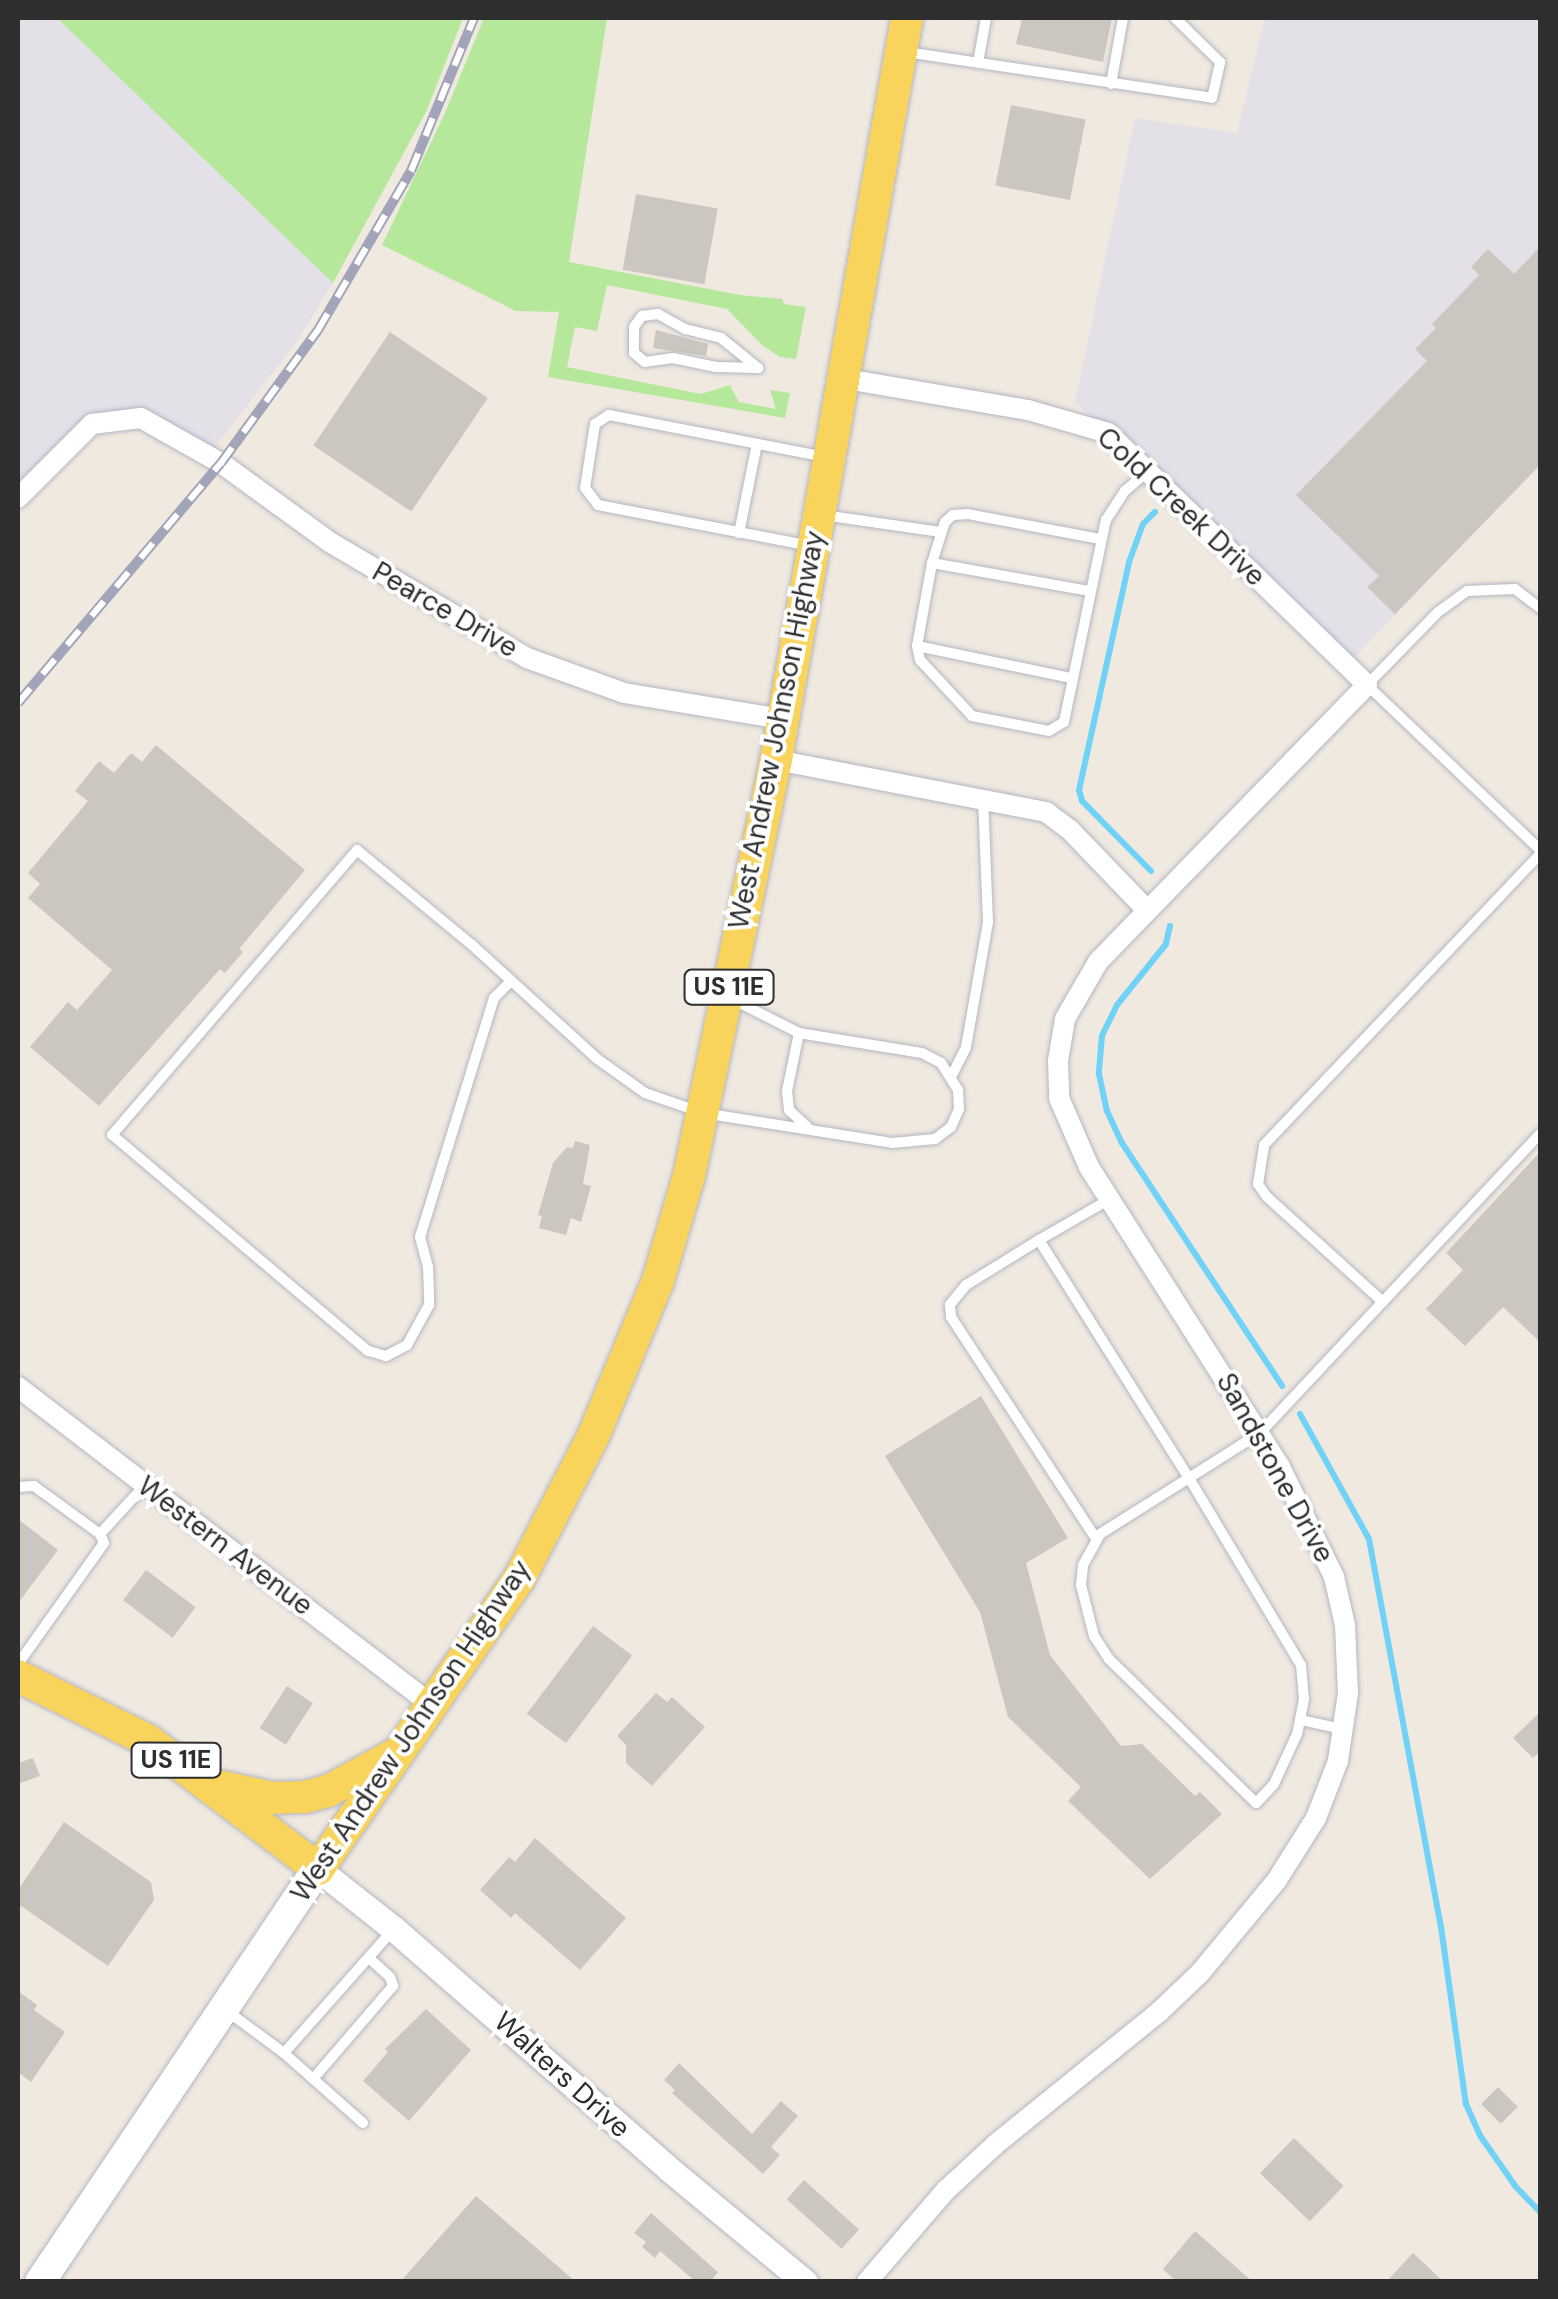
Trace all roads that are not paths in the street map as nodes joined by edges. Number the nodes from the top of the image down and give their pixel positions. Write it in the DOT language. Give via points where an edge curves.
graph roads {
  1 [pos="906,18"];
  2 [pos="986,18"];
  3 [pos="1123,18"];
  4 [pos="1175,18"];
  5 [pos="900,51"];
  6 [pos="978,63"];
  7 [pos="1110,84"];
  8 [pos="758,368"];
  9 [pos="840,378"];
  10 [pos="757,444"];
  11 [pos="827,458"];
  12 [pos="1148,470"];
  13 [pos="18,498"];
  14 [pos="815,530"];
  15 [pos="941,532"];
  16 [pos="740,533"];
  17 [pos="1100,539"];
  18 [pos="932,563"];
  19 [pos="1090,592"];
  20 [pos="1540,608"];
  21 [pos="917,646"];
  22 [pos="1072,678"];
  23 [pos="1368,685"];
  24 [pos="783,720"];
  25 [pos="776,760"];
  26 [pos="983,798"];
  27 [pos="1540,852"];
  28 [pos="1146,909"];
  29 [pos="510,982"];
  30 [pos="727,996"];
  31 [pos="799,1033"];
  32 [pos="952,1075"];
  33 [pos="702,1113"];
  34 [pos="812,1130"];
  35 [pos="1540,1134"];
  36 [pos="1110,1199"];
  37 [pos="1039,1240"];
  38 [pos="1383,1302"];
  39 [pos="18,1387"];
  40 [pos="1260,1434"];
  41 [pos="1189,1478"];
  42 [pos="145,1485"];
  43 [pos="18,1487"];
  44 [pos="100,1534"];
  45 [pos="1096,1540"];
  46 [pos="18,1664"];
  47 [pos="18,1676"];
  48 [pos="432,1704"];
  49 [pos="1301,1720"];
  50 [pos="1342,1729"];
  51 [pos="400,1751"];
  52 [pos="211,1784"];
  53 [pos="318,1869"];
  54 [pos="394,1929"];
  55 [pos="369,1958"];
  56 [pos="222,2008"];
  57 [pos="284,2053"];
  58 [pos="313,2078"];
  59 [pos="363,2123"];
  60 [pos="40,2282"];
  61 [pos="805,2282"];
  62 [pos="866,2282"];
  1 -- 5 [label="main road, West Andrew Johnson Highway / US 11E"];
  2 -- 6 [label="lane"];
  3 -- 7 [label="lane"];
  4 -- 7 [label="lane" via="1220,62 1212,98"];
  5 -- 6 [label="lane"];
  5 -- 9 [label="main road, West Andrew Johnson Highway / US 11E"];
  6 -- 7 [label="lane"];
  8 -- 8 [label="lane" via="721,338 658,314 642,316 634,328 634,354 644,362 674,358"];
  9 -- 11 [label="main road, West Andrew Johnson Highway / US 11E"];
  9 -- 12 [label="street, Cold Creek Drive" via="1094,425"];
  10 -- 11 [label="lane"];
  10 -- 16 [label="lane"];
  10 -- 16 [label="lane" via="609,415 596,424 584,488 591,501"];
  11 -- 14 [label="main road, West Andrew Johnson Highway / US 11E"];
  12 -- 17 [label="lane" via="1126,491"];
  12 -- 23 [label="street, Cold Creek Drive"];
  13 -- 24 [label="street, Pearce Drive" via="92,424 141,418 221,463 331,543 526,658 624,693"];
  14 -- 15 [label="lane"];
  14 -- 16 [label="lane"];
  14 -- 24 [label="main road, West Andrew Johnson Highway / US 11E"];
  15 -- 17 [label="lane" via="952,516 968,514"];
  15 -- 18 [label="lane"];
  17 -- 19 [label="lane"];
  18 -- 19 [label="lane"];
  18 -- 21 [label="lane"];
  19 -- 22 [label="lane"];
  20 -- 23 [label="lane" via="1515,589 1467,590"];
  21 -- 22 [label="lane"];
  21 -- 22 [label="lane" via="920,660 981,720 1056,730 1064,722"];
  23 -- 27 [label="lane"];
  23 -- 28 [label="street, Sandstone Drive"];
  24 -- 25 [label="main road, West Andrew Johnson Highway / US 11E"];
  25 -- 26 [label="street"];
  25 -- 30 [label="main road, West Andrew Johnson Highway / US 11E"];
  26 -- 28 [label="street" via="1046,812"];
  26 -- 32 [label="lane" via="988,922 966,1048"];
  27 -- 38 [label="lane" via="1264,1145 1258,1184 1266,1198"];
  28 -- 36 [label="street, Sandstone Drive" via="1079,987 1058,1061 1059,1098"];
  29 -- 29 [label="lane" via="356,850 112,1135 368,1351 386,1356 408,1345 428,1305 420,1237 494,998"];
  29 -- 33 [label="lane" via="644,1093"];
  30 -- 31 [label="lane"];
  30 -- 33 [label="main road, West Andrew Johnson Highway / US 11E"];
  31 -- 32 [label="lane" via="922,1053"];
  31 -- 34 [label="lane" via="789,1110"];
  32 -- 34 [label="lane" via="958,1110 952,1127 935,1139 892,1143"];
  33 -- 34 [label="lane"];
  33 -- 48 [label="main road, West Andrew Johnson Highway / US 11E" via="658,1282 593,1437 519,1579"];
  35 -- 38 [label="lane"];
  36 -- 37 [label="lane"];
  36 -- 40 [label="street, Sandstone Drive"];
  37 -- 41 [label="lane"];
  37 -- 45 [label="lane" via="966,1284 950,1306 952,1317"];
  38 -- 40 [label="lane"];
  39 -- 42 [label="street, Western Avenue"];
  40 -- 41 [label="lane"];
  40 -- 50 [label="street, Sandstone Drive" via="1334,1576 1345,1625"];
  41 -- 45 [label="lane"];
  41 -- 49 [label="lane" via="1296,1653"];
  42 -- 44 [label="lane"];
  42 -- 48 [label="street, Western Avenue"];
  43 -- 44 [label="lane" via="34,1486"];
  44 -- 46 [label="lane" via="99,1556"];
  45 -- 49 [label="lane" via="1082,1584 1098,1643 1256,1803 1274,1784"];
  47 -- 52 [label="main road, US 11E" via="149,1740"];
  48 -- 51 [label="main road, West Andrew Johnson Highway / US 11E"];
  49 -- 50 [label="lane"];
  50 -- 62 [label="street, Sandstone Drive" via="1316,1818 1241,1927 1159,2012 946,2190"];
  51 -- 52 [label="main road" via="305,1797 273,1798"];
  51 -- 53 [label="main road, West Andrew Johnson Highway / US 11E"];
  52 -- 53 [label="main road, US 11E"];
  53 -- 54 [label="street, Walters Drive"];
  53 -- 56 [label="main road, West Andrew Johnson Highway"];
  54 -- 55 [label="lane"];
  54 -- 61 [label="street, Walters Drive"];
  55 -- 57 [label="lane"];
  55 -- 58 [label="lane" via="393,1986"];
  56 -- 57 [label="lane"];
  56 -- 60 [label="main road, West Andrew Johnson Highway"];
  57 -- 58 [label="lane"];
  58 -- 59 [label="lane"];
}
